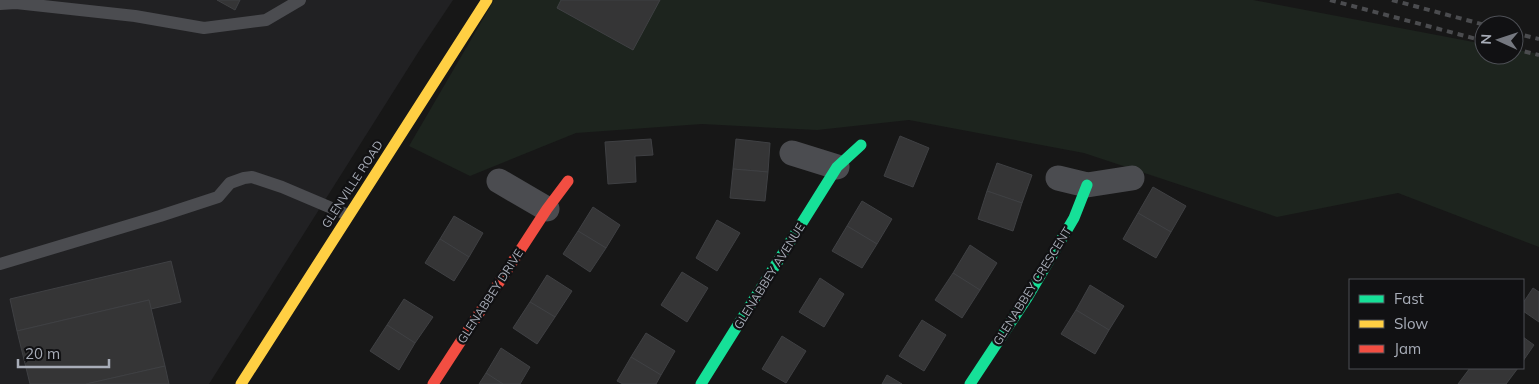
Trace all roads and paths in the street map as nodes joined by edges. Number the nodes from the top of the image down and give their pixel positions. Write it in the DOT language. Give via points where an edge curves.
graph roads {
  1 [pos="300,0"];
  2 [pos="487,0"];
  3 [pos="0,4"];
  4 [pos="861,144"];
  5 [pos="792,153"];
  6 [pos="837,167"];
  7 [pos="1058,178"];
  8 [pos="1132,178"];
  9 [pos="499,181"];
  10 [pos="568,181"];
  11 [pos="1087,185"];
  12 [pos="547,208"];
  13 [pos="348,215"];
  14 [pos="0,264"];
  15 [pos="241,384"];
  16 [pos="433,384"];
  17 [pos="701,384"];
  18 [pos="970,384"];
  1 -- 3 [label="lane" via="266,20 204,28 134,16"];
  2 -- 13 [label="street, GLENVILLE ROAD"];
  4 -- 6 [label="street, GLENABBEY AVENUE"];
  5 -- 6 [label="street"];
  6 -- 17 [label="street, GLENABBEY AVENUE"];
  7 -- 11 [label="street"];
  8 -- 11 [label="street"];
  9 -- 12 [label="street"];
  10 -- 12 [label="street, GLENABBEY DRIVE"];
  11 -- 18 [label="street, GLENABBEY CRESCENT" via="1074,218 1027,298"];
  12 -- 16 [label="street, GLENABBEY DRIVE"];
  13 -- 14 [label="lane" via="282,187 244,178 230,183 218,198"];
  13 -- 15 [label="street, GLENVILLE ROAD"];
}
